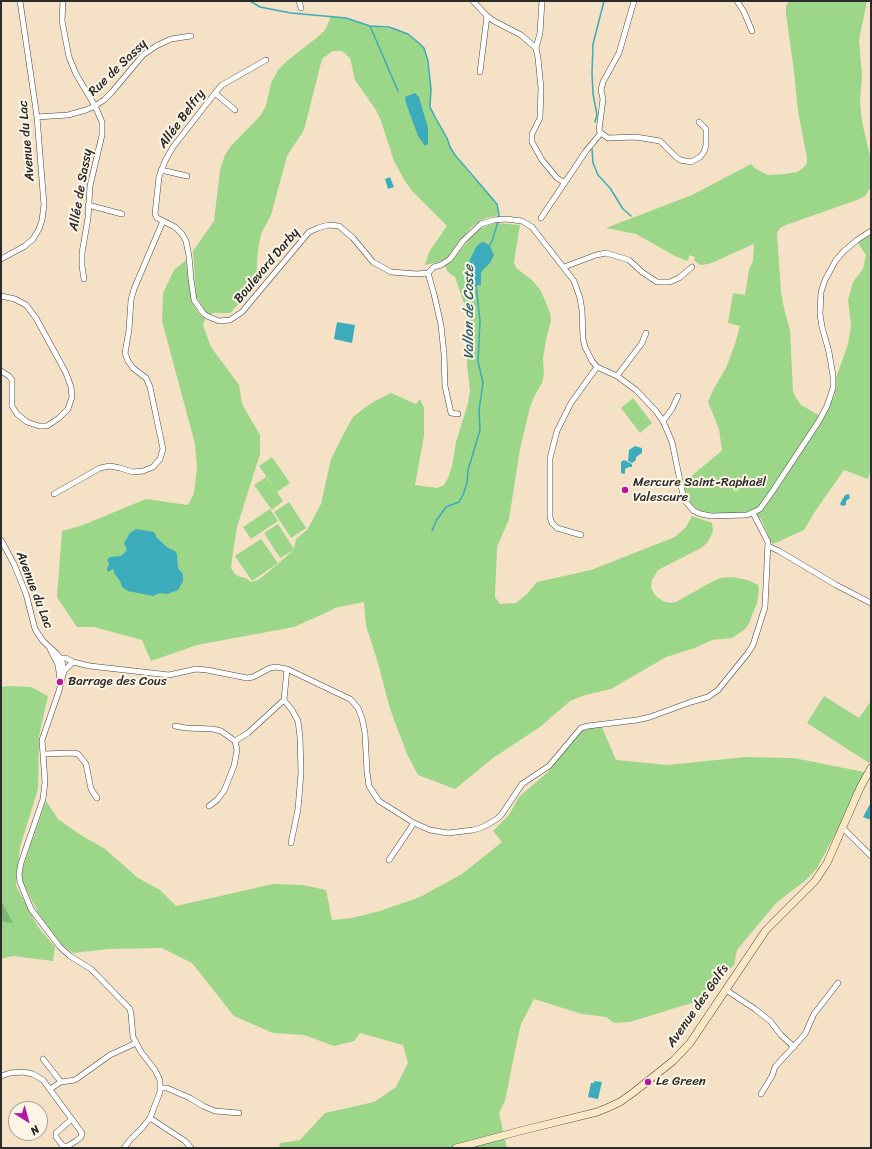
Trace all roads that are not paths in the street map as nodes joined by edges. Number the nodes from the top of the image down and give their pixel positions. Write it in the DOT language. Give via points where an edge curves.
graph roads {
  1 [pos="20,1"];
  2 [pos="62,1"];
  3 [pos="300,1"];
  4 [pos="473,1"];
  5 [pos="542,1"];
  6 [pos="634,1"];
  7 [pos="737,1"];
  8 [pos="301,8"];
  9 [pos="487,16"];
  10 [pos="752,31"];
  11 [pos="191,36"];
  12 [pos="536,48"];
  13 [pos="266,60"];
  14 [pos="480,72"];
  15 [pos="215,93"];
  16 [pos="96,106"];
  17 [pos="235,110"];
  18 [pos="37,117"];
  19 [pos="699,122"];
  20 [pos="601,133"];
  21 [pos="161,170"];
  22 [pos="187,176"];
  23 [pos="565,184"];
  24 [pos="88,205"];
  25 [pos="122,214"];
  26 [pos="157,218"];
  27 [pos="541,218"];
  28 [pos="163,221"];
  29 [pos="871,231"];
  30 [pos="1,259"];
  31 [pos="564,267"];
  32 [pos="692,267"];
  33 [pos="428,273"];
  34 [pos="84,279"];
  35 [pos="1,296"];
  36 [pos="646,333"];
  37 [pos="597,366"];
  38 [pos="1,371"];
  39 [pos="617,376"];
  40 [pos="678,396"];
  41 [pos="458,414"];
  42 [pos="663,421"];
  43 [pos="54,494"];
  44 [pos="753,513"];
  45 [pos="581,535"];
  46 [pos="1,540"];
  47 [pos="768,546"];
  48 [pos="871,603"];
  49 [pos="59,662"];
  50 [pos="73,662"];
  51 [pos="287,669"];
  52 [pos="64,671"];
  53 [pos="60,682"];
  54 [pos="284,700"];
  55 [pos="175,726"];
  56 [pos="235,740"];
  57 [pos="44,754"];
  58 [pos="871,768"];
  59 [pos="97,798"];
  60 [pos="209,806"];
  61 [pos="414,823"];
  62 [pos="842,828"];
  63 [pos="291,843"];
  64 [pos="871,856"];
  65 [pos="388,860"];
  66 [pos="838,983"];
  67 [pos="726,990"];
  68 [pos="136,1043"];
  69 [pos="794,1047"];
  70 [pos="43,1059"];
  71 [pos="1,1076"];
  72 [pos="61,1082"];
  73 [pos="50,1088"];
  74 [pos="161,1088"];
  75 [pos="761,1094"];
  76 [pos="239,1113"];
  77 [pos="150,1118"];
  78 [pos="72,1119"];
  79 [pos="124,1148"];
  80 [pos="191,1148"];
  81 [pos="456,1148"];
  1 -- 18 [label="street, Avenue du Lac"];
  2 -- 16 [label="street, Allée de Sassy" via="62,21 69,57 76,74"];
  3 -- 8 [label="street"];
  4 -- 9 [label="street"];
  5 -- 12 [label="street" via="540,33"];
  6 -- 20 [label="street" via="619,53 603,82 599,130"];
  7 -- 10 [label="street"];
  9 -- 12 [label="street" via="521,35"];
  9 -- 14 [label="street"];
  11 -- 16 [label="street, Rue de Sassy" via="171,39 156,46 144,55"];
  12 -- 23 [label="street" via="541,88 540,118 532,134 532,142 542,160"];
  13 -- 15 [label="street, Allée Belfry" via="222,85"];
  15 -- 17 [label="street"];
  15 -- 21 [label="street, Allée Belfry" via="173,147"];
  16 -- 18 [label="street, Rue de Sassy" via="68,115"];
  16 -- 24 [label="street, Allée de Sassy" via="102,122 102,135"];
  18 -- 30 [label="street, Avenue du Lac" via="44,205 42,220 33,239"];
  19 -- 20 [label="street" via="706,129 706,145 700,157 691,162 680,160 660,141 636,137 608,138"];
  20 -- 23 [label="street"];
  21 -- 22 [label="street"];
  21 -- 26 [label="street, Allée Belfry" via="157,187"];
  23 -- 27 [label="street"];
  24 -- 25 [label="street"];
  24 -- 34 [label="street, Allée de Sassy" via="82,253"];
  26 -- 28 [label="street, Boulevard Darby"];
  28 -- 33 [label="street, Boulevard Darby" via="175,226 186,241 194,300 207,316 219,321 230,320 242,312 309,232 323,226 339,226 373,262 392,272"];
  28 -- 43 [label="street" via="134,289 125,353 133,368 146,378 150,387 163,449 160,459 153,467 143,471 133,472 110,466 100,468"];
  29 -- 44 [label="street" via="836,260 821,292 820,314 833,376 833,388 827,406 772,492 760,509"];
  31 -- 32 [label="street" via="606,253 629,260 657,282 670,282"];
  31 -- 33 [label="street" via="532,227 522,221 506,219 481,224 463,241 450,259"];
  31 -- 37 [label="street" via="574,281 580,298 584,347"];
  33 -- 41 [label="street" via="441,324 445,386 451,413"];
  35 -- 38 [label="street" via="26,305 36,318 71,387 72,397 68,409 48,426 27,422 12,406 12,380"];
  36 -- 39 [label="street" via="642,343"];
  37 -- 39 [label="street"];
  37 -- 45 [label="street" via="571,403 557,431 550,458 552,523 558,528"];
  39 -- 42 [label="street" via="646,399"];
  40 -- 42 [label="street"];
  42 -- 44 [label="street" via="672,442 684,500 688,506 706,516"];
  44 -- 47 [label="street"];
  46 -- 49 [label="street, Avenue du Lac" via="26,594 35,629"];
  47 -- 48 [label="street"];
  47 -- 61 [label="street" via="765,607 753,645 715,693 650,717 581,728 549,766 522,784 497,820 483,827 448,833 430,830"];
  49 -- 50 [label="street"];
  49 -- 52 [label="street, Avenue du Lac"];
  49 -- 53 [label="street, Avenue du Lac"];
  50 -- 51 [label="street" via="169,675 196,669 207,670 247,678 270,668"];
  50 -- 52 [label="street"];
  51 -- 54 [label="street"];
  51 -- 61 [label="street" via="350,699 358,708 365,733 369,786 379,801"];
  52 -- 53 [label="street, Avenue du Lac"];
  53 -- 57 [label="street, Avenue du Lac" via="42,740"];
  54 -- 56 [label="street" via="248,733"];
  54 -- 63 [label="street" via="298,721 300,737 298,809"];
  55 -- 56 [label="street" via="213,729"];
  56 -- 60 [label="street" via="234,766 224,791"];
  57 -- 59 [label="street" via="78,754 86,764 91,789"];
  57 -- 68 [label="street, Avenue du Lac" via="46,782 43,799 22,857 19,874 23,890 31,908 60,947 91,969 130,1009"];
  58 -- 62 [label="main road, Avenue des Golfs"];
  61 -- 65 [label="street"];
  62 -- 64 [label="street"];
  62 -- 67 [label="main road, Avenue des Golfs" via="827,863 815,881 766,930"];
  66 -- 69 [label="street" via="814,1014 805,1034"];
  67 -- 69 [label="street" via="770,1021 780,1035"];
  67 -- 81 [label="main road, Avenue des Golfs" via="682,1053 620,1102 597,1112"];
  68 -- 72 [label="street" via="110,1055 75,1080"];
  68 -- 74 [label="street, Avenue du Lac" via="155,1070"];
  69 -- 75 [label="street" via="775,1067"];
  70 -- 72 [label="street"];
  71 -- 73 [label="street" via="10,1072 33,1074"];
  72 -- 73 [label="street"];
  73 -- 78 [label="street"];
  74 -- 76 [label="street" via="167,1088 215,1111"];
  74 -- 77 [label="street"];
  77 -- 79 [label="street"];
  77 -- 80 [label="street" via="185,1141"];
  78 -- 78 [label="street" via="56,1133 63,1146 68,1146 81,1137 82,1133"];
}
